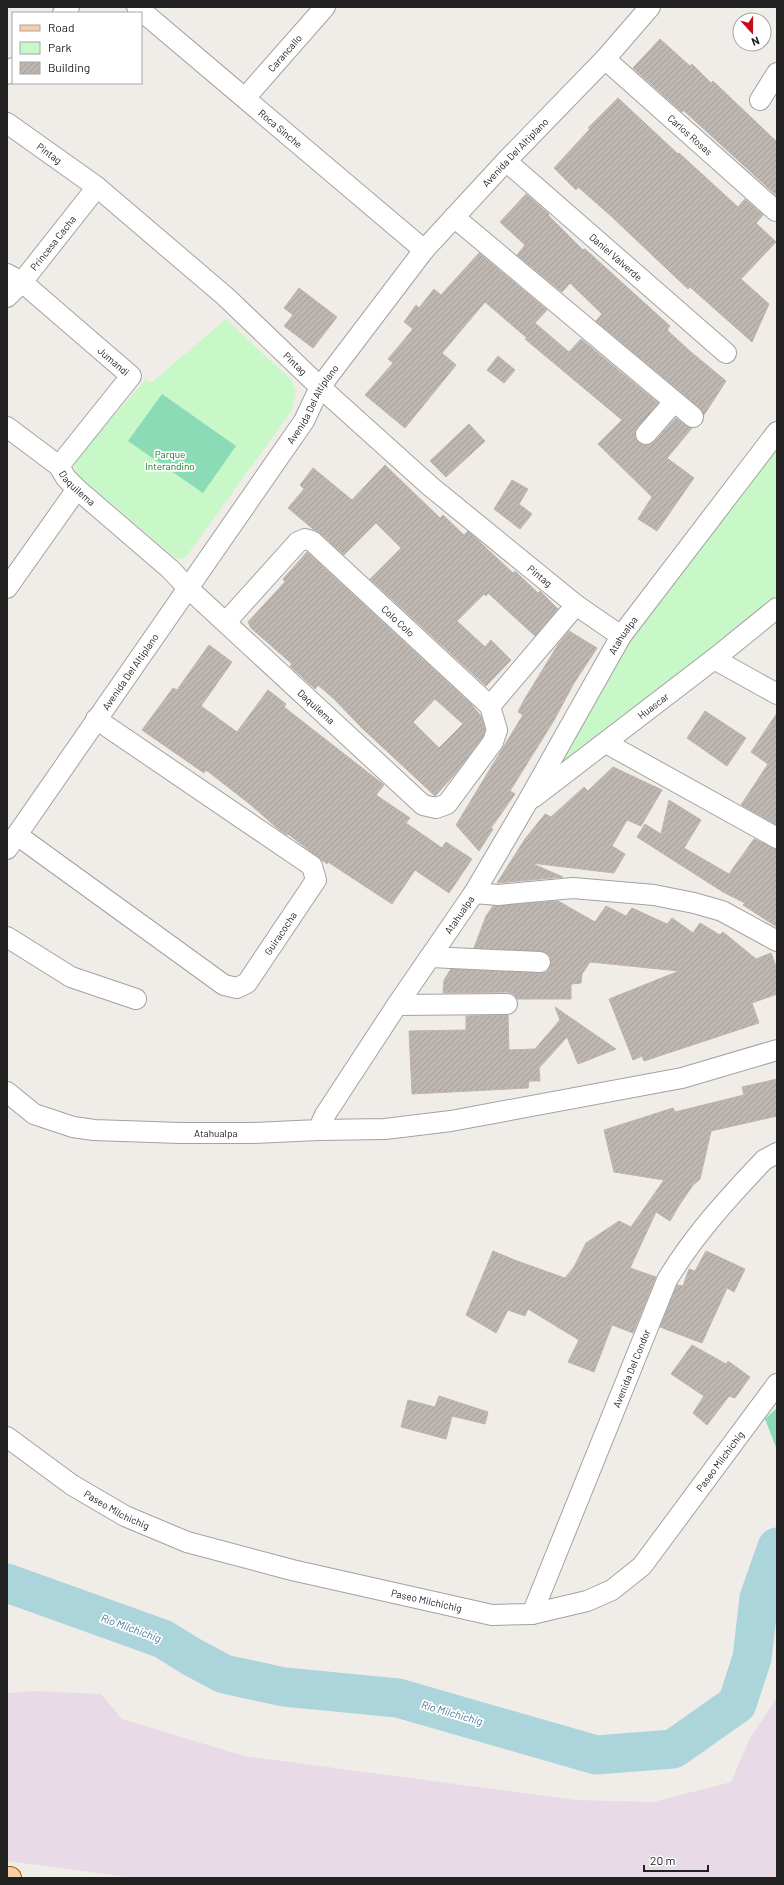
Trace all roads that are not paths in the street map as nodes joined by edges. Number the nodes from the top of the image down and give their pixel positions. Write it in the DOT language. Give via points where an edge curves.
graph roads {
  1 [pos="137,7"];
  2 [pos="325,7"];
  3 [pos="650,7"];
  4 [pos="605,59"];
  5 [pos="777,73"];
  6 [pos="245,98"];
  7 [pos="760,100"];
  8 [pos="7,123"];
  9 [pos="506,161"];
  10 [pos="96,186"];
  11 [pos="776,211"];
  12 [pos="454,217"];
  13 [pos="424,250"];
  14 [pos="14,278"];
  15 [pos="7,297"];
  16 [pos="726,353"];
  17 [pos="320,388"];
  18 [pos="674,402"];
  19 [pos="693,417"];
  20 [pos="7,427"];
  21 [pos="777,432"];
  22 [pos="646,434"];
  23 [pos="59,466"];
  24 [pos="77,489"];
  25 [pos="7,588"];
  26 [pos="188,588"];
  27 [pos="576,605"];
  28 [pos="777,608"];
  29 [pos="226,622"];
  30 [pos="621,636"];
  31 [pos="714,659"];
  32 [pos="777,694"];
  33 [pos="490,706"];
  34 [pos="96,719"];
  35 [pos="606,742"];
  36 [pos="528,801"];
  37 [pos="777,838"];
  38 [pos="12,842"];
  39 [pos="474,893"];
  40 [pos="7,937"];
  41 [pos="777,941"];
  42 [pos="430,957"];
  43 [pos="540,962"];
  44 [pos="136,999"];
  45 [pos="506,1004"];
  46 [pos="397,1005"];
  47 [pos="777,1050"];
  48 [pos="7,1092"];
  49 [pos="318,1130"];
  50 [pos="777,1153"];
  51 [pos="777,1384"];
  52 [pos="7,1437"];
  53 [pos="532,1614"];
  1 -- 6 [label="street, Roca Sinche"];
  2 -- 6 [label="street, Carancallo"];
  3 -- 4 [label="street, Avenida Del Altiplano"];
  4 -- 9 [label="street, Avenida Del Altiplano"];
  4 -- 11 [label="street, Carlos Rosas"];
  5 -- 7 [label="street"];
  6 -- 13 [label="street, Roca Sinche"];
  8 -- 10 [label="street, Pintag"];
  9 -- 12 [label="street, Avenida Del Altiplano"];
  9 -- 16 [label="street, Daniel Valverde"];
  10 -- 14 [label="street, Princesa Cacha"];
  10 -- 17 [label="street, Pintag" via="226,297"];
  12 -- 13 [label="street, Avenida Del Altiplano"];
  12 -- 18 [label="street"];
  13 -- 17 [label="street, Avenida Del Altiplano"];
  14 -- 15 [label="street, Princesa Cacha"];
  14 -- 23 [label="street, Jumandi" via="131,376"];
  17 -- 26 [label="street, Avenida Del Altiplano" via="304,420"];
  17 -- 27 [label="street, Pintag" via="430,486"];
  18 -- 19 [label="street"];
  18 -- 22 [label="street"];
  20 -- 23 [label="street, Daquilema"];
  21 -- 30 [label="street, Atahualpa"];
  23 -- 24 [label="street, Daquilema"];
  24 -- 25 [label="street"];
  24 -- 26 [label="street, Daquilema" via="170,569"];
  26 -- 29 [label="street, Daquilema"];
  26 -- 34 [label="street, Avenida Del Altiplano"];
  27 -- 30 [label="street, Pintag"];
  27 -- 33 [label="street"];
  28 -- 31 [label="street, Huascar"];
  29 -- 33 [label="street, Colo Colo" via="298,542 312,540"];
  29 -- 33 [label="street, Daquilema" via="423,804 436,808 447,804 492,742 497,730"];
  30 -- 36 [label="street, Atahualpa"];
  31 -- 32 [label="street"];
  31 -- 35 [label="street, Huascar"];
  34 -- 38 [label="street, Avenida Del Altiplano"];
  34 -- 38 [label="street, Guiracocha" via="312,866 316,880 247,983 237,988 224,985"];
  35 -- 36 [label="street, Huascar"];
  35 -- 37 [label="street"];
  36 -- 39 [label="street, Atahualpa"];
  39 -- 41 [label="street" via="498,895 573,888 654,895 722,912"];
  39 -- 42 [label="street, Atahualpa"];
  40 -- 44 [label="street" via="71,977"];
  42 -- 43 [label="street"];
  42 -- 46 [label="street, Atahualpa"];
  45 -- 46 [label="street"];
  46 -- 49 [label="street, Atahualpa" via="325,1115"];
  47 -- 49 [label="street" via="682,1078 451,1121 385,1129"];
  48 -- 49 [label="street, Atahualpa" via="34,1114 73,1127 94,1130 236,1133"];
  50 -- 53 [label="street, Avenida Del Condor" via="764,1160 700,1233 682,1255 667,1280"];
  51 -- 53 [label="street, Paseo Milchichig" via="642,1566 612,1590 587,1601"];
  52 -- 53 [label="street, Paseo Milchichig" via="72,1485 125,1516 187,1542 292,1570 492,1615"];
}
